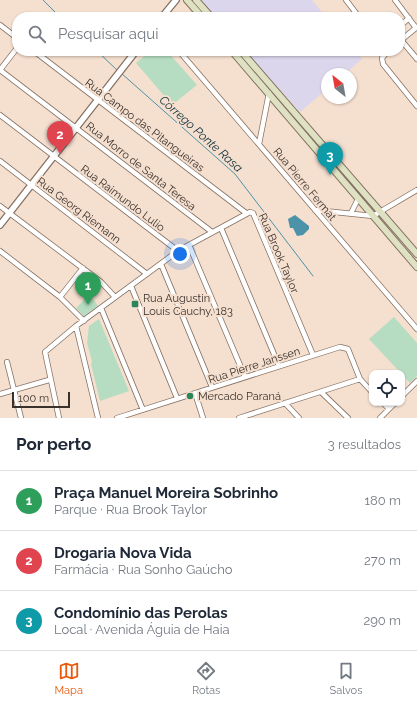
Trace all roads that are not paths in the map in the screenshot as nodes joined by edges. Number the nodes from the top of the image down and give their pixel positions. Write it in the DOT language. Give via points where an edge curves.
graph roads {
  1 [pos="176,0"];
  2 [pos="186,0"];
  3 [pos="196,0"];
  4 [pos="346,0"];
  5 [pos="395,0"];
  6 [pos="166,12"];
  7 [pos="197,12"];
  8 [pos="207,12"];
  9 [pos="355,12"];
  10 [pos="404,12"];
  11 [pos="405,13"];
  12 [pos="409,18"];
  13 [pos="405,22"];
  14 [pos="0,25"];
  15 [pos="417,28"];
  16 [pos="12,34"];
  17 [pos="405,38"];
  18 [pos="405,46"];
  19 [pos="12,54"];
  20 [pos="41,56"];
  21 [pos="132,56"];
  22 [pos="183,56"];
  23 [pos="236,56"];
  24 [pos="245,56"];
  25 [pos="384,56"];
  26 [pos="417,59"];
  27 [pos="0,70"];
  28 [pos="269,94"];
  29 [pos="97,99"];
  30 [pos="287,104"];
  31 [pos="280,105"];
  32 [pos="417,106"];
  33 [pos="0,115"];
  34 [pos="76,128"];
  35 [pos="259,144"];
  36 [pos="53,156"];
  37 [pos="0,161"];
  38 [pos="31,185"];
  39 [pos="417,190"];
  40 [pos="358,199"];
  41 [pos="0,206"];
  42 [pos="314,210"];
  43 [pos="381,212"];
  44 [pos="10,213"];
  45 [pos="246,213"];
  46 [pos="351,213"];
  47 [pos="374,216"];
  48 [pos="0,225"];
  49 [pos="221,228"];
  50 [pos="212,232"];
  51 [pos="189,245"];
  52 [pos="0,251"];
  53 [pos="178,251"];
  54 [pos="417,254"];
  55 [pos="161,264"];
  56 [pos="417,267"];
  57 [pos="83,268"];
  58 [pos="147,274"];
  59 [pos="131,286"];
  60 [pos="60,297"];
  61 [pos="115,297"];
  62 [pos="100,308"];
  63 [pos="84,321"];
  64 [pos="76,326"];
  65 [pos="417,330"];
  66 [pos="313,355"];
  67 [pos="7,362"];
  68 [pos="279,366"];
  69 [pos="245,377"];
  70 [pos="360,379"];
  71 [pos="49,380"];
  72 [pos="417,381"];
  73 [pos="212,388"];
  74 [pos="369,389"];
  75 [pos="14,390"];
  76 [pos="321,392"];
  77 [pos="195,393"];
  78 [pos="405,393"];
  79 [pos="0,394"];
  80 [pos="177,398"];
  81 [pos="285,404"];
  82 [pos="386,406"];
  83 [pos="392,406"];
  84 [pos="389,409"];
  85 [pos="143,410"];
  86 [pos="249,417"];
  87 [pos="21,418"];
  88 [pos="59,418"];
  89 [pos="98,418"];
  90 [pos="117,418"];
  91 [pos="203,418"];
  92 [pos="239,418"];
  93 [pos="299,418"];
  94 [pos="348,418"];
  95 [pos="380,418"];
  1 -- 6 [label="street"];
  2 -- 7 [label="main road"];
  3 -- 8 [label="main road"];
  4 -- 9 [label="street"];
  5 -- 10 [label="street"];
  11 -- 12 [label="street"];
  12 -- 13 [label="street"];
  12 -- 15 [label="street"];
  14 -- 16 [label="street"];
  15 -- 17 [label="street"];
  18 -- 26 [label="street"];
  19 -- 27 [label="street"];
  20 -- 29 [label="street, Rua Campo das Pitangueiras"];
  21 -- 29 [label="street"];
  22 -- 35 [label="street, Rua Pierre Fermat"];
  23 -- 28 [label="main road"];
  24 -- 30 [label="main road"];
  25 -- 32 [label="street" via="383,64"];
  27 -- 34 [label="street, Rua Morro de Santa Teresa"];
  28 -- 31 [label="main road"];
  28 -- 35 [label="street"];
  29 -- 34 [label="street"];
  29 -- 45 [label="street, Rua Campo das Pitangueiras"];
  30 -- 31 [label="main road" via="283,102"];
  30 -- 43 [label="main road"];
  31 -- 40 [label="main road"];
  33 -- 36 [label="street, Rua Raimundo Lulio"];
  34 -- 36 [label="street"];
  34 -- 50 [label="street, Rua Morro de Santa Teresa"];
  35 -- 42 [label="street, Rua Pierre Fermat"];
  36 -- 38 [label="street"];
  36 -- 53 [label="street, Rua Raimundo Lulio"];
  37 -- 38 [label="street, Rua Georg Riemann"];
  38 -- 44 [label="street"];
  38 -- 58 [label="street, Rua Georg Riemann"];
  39 -- 43 [label="street"];
  40 -- 46 [label="street"];
  40 -- 47 [label="main road"];
  41 -- 44 [label="street"];
  42 -- 46 [label="street"];
  42 -- 65 [label="street, Rua Pierre Fermat"];
  43 -- 47 [label="street"];
  43 -- 54 [label="main road"];
  44 -- 48 [label="street"];
  44 -- 57 [label="street"];
  45 -- 49 [label="street, Rua Brook Taylor"];
  45 -- 66 [label="street, Rua Brook Taylor" via="253,213"];
  46 -- 47 [label="street"];
  47 -- 56 [label="main road"];
  49 -- 50 [label="street, Rua Brook Taylor"];
  49 -- 68 [label="street"];
  50 -- 51 [label="street, Rua Brook Taylor"];
  51 -- 53 [label="street, Rua Brook Taylor"];
  51 -- 69 [label="street"];
  52 -- 60 [label="street"];
  53 -- 55 [label="street, Rua Brook Taylor"];
  55 -- 58 [label="street, Rua Brook Taylor"];
  55 -- 73 [label="street"];
  57 -- 60 [label="street"];
  57 -- 61 [label="street"];
  58 -- 59 [label="street, Rua Brook Taylor"];
  59 -- 61 [label="street, Rua Brook Taylor"];
  59 -- 80 [label="street"];
  60 -- 63 [label="street"];
  61 -- 62 [label="street, Rua Brook Taylor"];
  62 -- 63 [label="street, Rua Brook Taylor"];
  62 -- 85 [label="street"];
  63 -- 64 [label="street, Rua Brook Taylor"];
  64 -- 71 [label="street, Rua Brook Taylor" via="45,352"];
  64 -- 89 [label="street"];
  66 -- 68 [label="street, Rua Pierre Janssen"];
  66 -- 70 [label="street, Rua Pierre Janssen" via="344,347 350,352"];
  67 -- 75 [label="street"];
  68 -- 69 [label="street, Rua Pierre Janssen"];
  69 -- 73 [label="street, Rua Pierre Janssen"];
  70 -- 74 [label="street, Rua Pierre Janssen"];
  70 -- 76 [label="street"];
  71 -- 75 [label="street"];
  71 -- 88 [label="street"];
  72 -- 78 [label="street"];
  73 -- 77 [label="street, Rua Pierre Janssen"];
  75 -- 79 [label="street"];
  75 -- 87 [label="street"];
  76 -- 81 [label="street"];
  76 -- 94 [label="street"];
  77 -- 80 [label="street, Rua Pierre Janssen"];
  77 -- 91 [label="street"];
  80 -- 85 [label="street, Rua Pierre Janssen"];
  81 -- 86 [label="street"];
  81 -- 93 [label="street"];
  82 -- 84 [label="street"];
  83 -- 84 [label="street"];
  84 -- 95 [label="street"];
  85 -- 90 [label="street, Rua Pierre Janssen"];
  86 -- 92 [label="street"];
}
